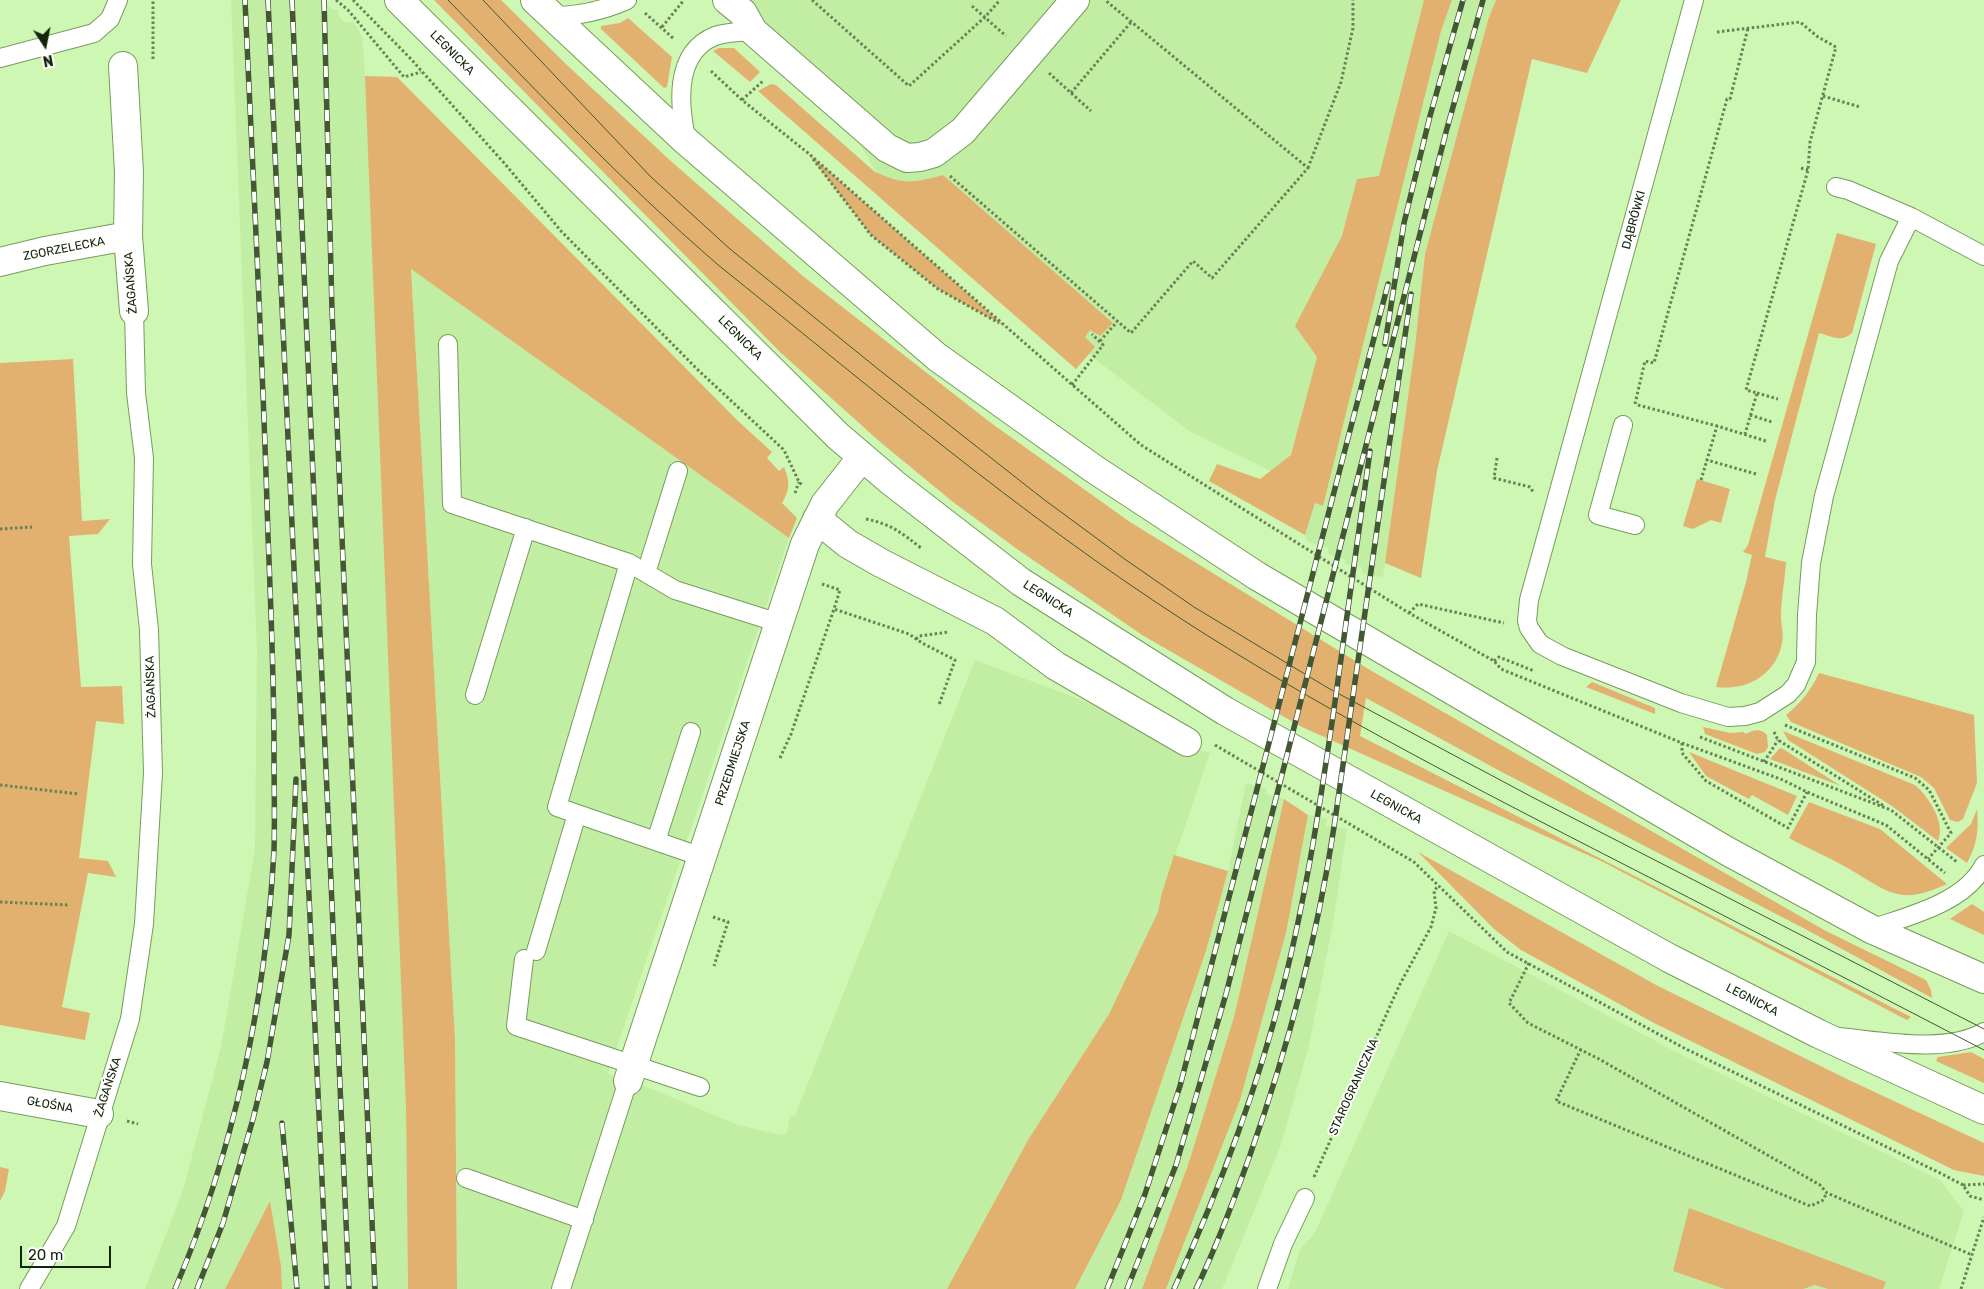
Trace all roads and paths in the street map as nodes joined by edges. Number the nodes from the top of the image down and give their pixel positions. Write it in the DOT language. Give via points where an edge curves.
graph roads {
  1 [pos="118,0"];
  2 [pos="336,0"];
  3 [pos="354,0"];
  4 [pos="399,0"];
  5 [pos="627,0"];
  6 [pos="684,0"];
  7 [pos="727,0"];
  8 [pos="812,0"];
  9 [pos="1000,0"];
  10 [pos="1075,0"];
  11 [pos="1105,0"];
  12 [pos="1353,0"];
  13 [pos="1694,0"];
  14 [pos="972,6"];
  15 [pos="544,8"];
  16 [pos="643,11"];
  17 [pos="985,17"];
  18 [pos="1132,21"];
  19 [pos="662,27"];
  20 [pos="1748,28"];
  21 [pos="753,31"];
  22 [pos="1717,32"];
  23 [pos="675,39"];
  24 [pos="1012,42"];
  25 [pos="0,58"];
  26 [pos="123,66"];
  27 [pos="708,68"];
  28 [pos="1042,68"];
  29 [pos="422,72"];
  30 [pos="1071,93"];
  31 [pos="1823,96"];
  32 [pos="1860,107"];
  33 [pos="1092,111"];
  34 [pos="687,142"];
  35 [pos="808,153"];
  36 [pos="1308,168"];
  37 [pos="1801,168"];
  38 [pos="943,169"];
  39 [pos="1808,170"];
  40 [pos="1836,187"];
  41 [pos="1911,217"];
  42 [pos="128,236"];
  43 [pos="1984,256"];
  44 [pos="0,262"];
  45 [pos="134,311"];
  46 [pos="1117,322"];
  47 [pos="1006,327"];
  48 [pos="1092,334"];
  49 [pos="1100,341"];
  50 [pos="448,344"];
  51 [pos="1072,385"];
  52 [pos="1757,393"];
  53 [pos="1778,399"];
  54 [pos="1627,402"];
  55 [pos="1635,404"];
  56 [pos="1750,415"];
  57 [pos="1772,422"];
  58 [pos="1623,426"];
  59 [pos="1717,426"];
  60 [pos="1745,434"];
  61 [pos="1766,440"];
  62 [pos="862,457"];
  63 [pos="1498,458"];
  64 [pos="1707,460"];
  65 [pos="678,471"];
  66 [pos="1756,474"];
  67 [pos="1701,480"];
  68 [pos="808,491"];
  69 [pos="1535,495"];
  70 [pos="862,518"];
  71 [pos="817,519"];
  72 [pos="1635,525"];
  73 [pos="32,527"];
  74 [pos="526,528"];
  75 [pos="0,529"];
  76 [pos="924,550"];
  77 [pos="629,563"];
  78 [pos="646,573"];
  79 [pos="818,583"];
  80 [pos="834,609"];
  81 [pos="1409,613"];
  82 [pos="779,623"];
  83 [pos="1529,628"];
  84 [pos="1494,661"];
  85 [pos="1535,671"];
  86 [pos="475,695"];
  87 [pos="939,705"];
  88 [pos="1764,709"];
  89 [pos="691,732"];
  90 [pos="1697,736"];
  91 [pos="1778,740"];
  92 [pos="1200,743"];
  93 [pos="1682,743"];
  94 [pos="780,758"];
  95 [pos="1764,762"];
  96 [pos="0,785"];
  97 [pos="1807,792"];
  98 [pos="79,794"];
  99 [pos="1891,810"];
  100 [pos="577,814"];
  101 [pos="656,841"];
  102 [pos="1938,847"];
  103 [pos="702,857"];
  104 [pos="1928,859"];
  105 [pos="1958,862"];
  106 [pos="1984,865"];
  107 [pos="1947,874"];
  108 [pos="1438,886"];
  109 [pos="0,902"];
  110 [pos="70,906"];
  111 [pos="706,915"];
  112 [pos="1871,929"];
  113 [pos="1529,963"];
  114 [pos="714,966"];
  115 [pos="1984,979"];
  116 [pos="1984,1032"];
  117 [pos="1819,1034"];
  118 [pos="1581,1049"];
  119 [pos="631,1073"];
  120 [pos="700,1087"];
  121 [pos="0,1096"];
  122 [pos="1984,1110"];
  123 [pos="99,1114"];
  124 [pos="466,1178"];
  125 [pos="1984,1184"];
  126 [pos="1963,1186"];
  127 [pos="1827,1193"];
  128 [pos="1305,1198"];
  129 [pos="1984,1200"];
  130 [pos="1984,1217"];
  131 [pos="584,1220"];
  132 [pos="1972,1255"];
  133 [pos="29,1289"];
  134 [pos="561,1289"];
  135 [pos="1267,1289"];
  136 [pos="1961,1289"];
  1 -- 25 [label="lane" via="110,19 94,34"];
  2 -- 29 [label="path" via="404,78"];
  3 -- 29 [label="path"];
  4 -- 62 [label="main road, LEGNICKA"];
  5 -- 15 [label="lane" via="584,15"];
  6 -- 19 [label="path"];
  7 -- 21 [label="main road" via="743,13"];
  8 -- 17 [label="path" via="909,86"];
  9 -- 17 [label="path"];
  10 -- 21 [label="main road" via="963,131 934,153 920,157 907,158 887,148"];
  11 -- 18 [label="path"];
  12 -- 36 [label="path" via="1353,28 1344,73"];
  13 -- 83 [label="lane, DĄBRÓWKI" via="1529,600"];
  14 -- 17 [label="path"];
  15 -- 34 [label="main road"];
  16 -- 19 [label="path"];
  17 -- 24 [label="path"];
  18 -- 30 [label="path"];
  18 -- 36 [label="path"];
  19 -- 23 [label="path"];
  20 -- 22 [label="path"];
  20 -- 31 [label="path" via="1800,22 1836,47"];
  20 -- 55 [label="path" via="1654,363 1645,361"];
  21 -- 34 [label="lane" via="714,36 692,54 681,84 682,118"];
  26 -- 42 [label="main road, ŻAGAŃSKA" via="129,172"];
  27 -- 35 [label="path"];
  28 -- 30 [label="path"];
  29 -- 68 [label="path" via="561,231 697,369 784,450 799,482"];
  30 -- 33 [label="path"];
  31 -- 32 [label="path"];
  31 -- 39 [label="path" via="1810,142"];
  34 -- 112 [label="main road" via="937,357 1094,469 1274,586 1727,851"];
  35 -- 47 [label="path"];
  35 -- 47 [label="path" via="872,235 938,289"];
  36 -- 46 [label="path" via="1212,278 1194,261 1131,333"];
  37 -- 39 [label="path"];
  38 -- 46 [label="path"];
  39 -- 52 [label="path" via="1746,390"];
  40 -- 41 [label="lane"];
  41 -- 43 [label="lane"];
  41 -- 88 [label="lane" via="1889,261 1824,496 1811,563 1806,662 1796,685 1788,694"];
  42 -- 44 [label="main road, ZGORZELECKA" via="45,250"];
  42 -- 45 [label="main road, ŻAGAŃSKA"];
  45 -- 123 [label="lane, ŻAGAŃSKA" via="136,393 144,458 142,564 149,630 153,773 144,924 130,1018"];
  46 -- 49 [label="path"];
  47 -- 51 [label="path"];
  48 -- 49 [label="path"];
  49 -- 51 [label="path" via="1103,344"];
  50 -- 74 [label="lane" via="452,504"];
  51 -- 81 [label="path" via="1141,446"];
  52 -- 53 [label="path"];
  52 -- 56 [label="path"];
  54 -- 55 [label="path"];
  55 -- 59 [label="path"];
  56 -- 57 [label="path"];
  56 -- 60 [label="path"];
  58 -- 72 [label="lane" via="1598,514"];
  59 -- 60 [label="path"];
  59 -- 64 [label="path"];
  60 -- 61 [label="path"];
  62 -- 71 [label="main road, PRZEDMIEJSKA"];
  62 -- 117 [label="main road, LEGNICKA" via="1021,582 1225,711 1669,958"];
  63 -- 69 [label="path" via="1494,478 1530,488"];
  64 -- 66 [label="path"];
  64 -- 67 [label="path"];
  65 -- 78 [label="lane"];
  70 -- 76 [label="path" via="883,522 899,530"];
  71 -- 82 [label="main road, PRZEDMIEJSKA" via="805,544"];
  71 -- 92 [label="main road" via="848,544 994,621 1056,666"];
  73 -- 75 [label="path"];
  74 -- 77 [label="lane"];
  74 -- 86 [label="lane"];
  77 -- 78 [label="lane"];
  77 -- 100 [label="lane" via="557,807"];
  78 -- 82 [label="lane" via="675,590"];
  79 -- 80 [label="path" via="840,590"];
  80 -- 87 [label="path" via="910,634 955,660"];
  80 -- 94 [label="path"];
  81 -- 83 [label="path" via="1418,604"];
  81 -- 84 [label="path"];
  82 -- 103 [label="main road, PRZEDMIEJSKA"];
  83 -- 88 [label="lane" via="1540,644 1562,656 1681,703 1728,717 1745,716"];
  84 -- 85 [label="path" via="1499,657"];
  84 -- 93 [label="path" via="1501,668"];
  88 -- 91 [label="path"];
  88 -- 102 [label="path" via="1785,726 1915,778 1929,790 1951,833"];
  89 -- 101 [label="lane"];
  90 -- 95 [label="path"];
  91 -- 95 [label="path"];
  91 -- 99 [label="path"];
  92 -- 108 [label="path" via="1414,862"];
  93 -- 97 [label="path"];
  93 -- 97 [label="path" via="1682,753 1706,781 1788,828"];
  95 -- 99 [label="path"];
  96 -- 98 [label="path"];
  97 -- 104 [label="path" via="1886,825"];
  99 -- 102 [label="path"];
  100 -- 101 [label="lane"];
  100 -- 119 [label="lane" via="530,955 516,1026"];
  101 -- 103 [label="lane"];
  102 -- 104 [label="path"];
  102 -- 105 [label="path"];
  103 -- 119 [label="main road, PRZEDMIEJSKA"];
  104 -- 107 [label="path"];
  106 -- 112 [label="lane" via="1965,888 1950,898"];
  108 -- 113 [label="path" via="1508,952"];
  108 -- 128 [label="path, STAROGRANICZNA" via="1434,891 1436,908 1431,927 1399,986"];
  109 -- 110 [label="path"];
  111 -- 114 [label="path" via="728,922"];
  112 -- 115 [label="main road"];
  113 -- 118 [label="path" via="1509,1003 1528,1023"];
  113 -- 126 [label="path" via="1684,1048"];
  116 -- 117 [label="lane, LEGNICKA" via="1974,1038 1932,1044"];
  117 -- 122 [label="main road, LEGNICKA"];
  118 -- 127 [label="path" via="1820,1185"];
  118 -- 127 [label="path" via="1556,1102 1810,1206 1822,1201"];
  119 -- 120 [label="lane"];
  119 -- 131 [label="lane"];
  121 -- 123 [label="main road, GŁOŚNA"];
  123 -- 133 [label="lane, ŻAGAŃSKA" via="66,1226"];
  124 -- 131 [label="lane"];
  125 -- 126 [label="path"];
  126 -- 129 [label="path" via="1970,1196"];
  127 -- 132 [label="path"];
  128 -- 135 [label="lane" via="1283,1244"];
  130 -- 132 [label="path"];
  131 -- 134 [label="lane"];
  132 -- 136 [label="path"];
}
